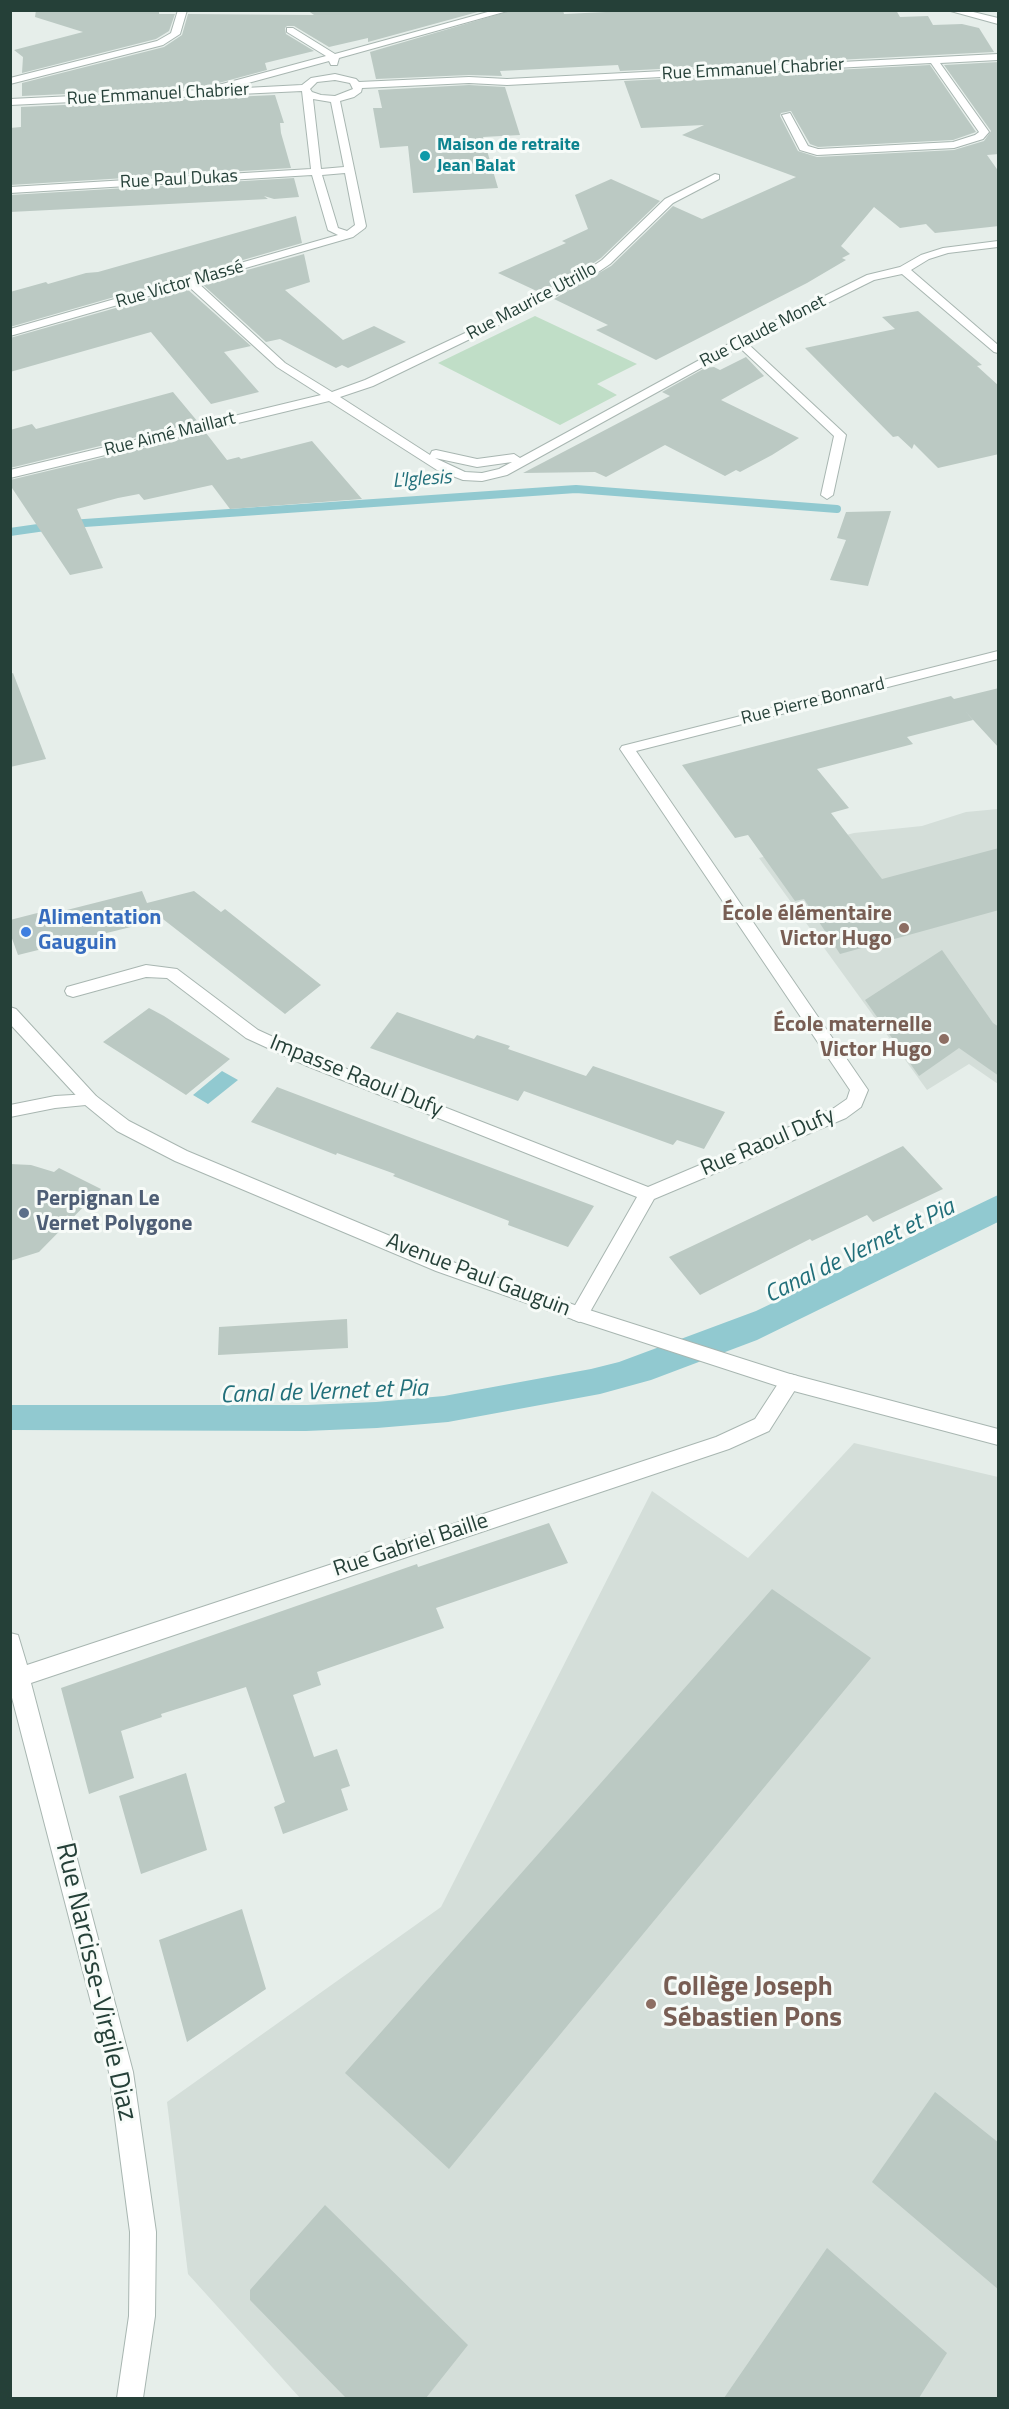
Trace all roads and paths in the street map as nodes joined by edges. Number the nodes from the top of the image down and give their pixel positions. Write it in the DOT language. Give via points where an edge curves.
graph roads {
  1 [pos="183,10"];
  2 [pos="507,10"];
  3 [pos="951,10"];
  4 [pos="999,21"];
  5 [pos="290,30"];
  6 [pos="334,57"];
  7 [pos="999,57"];
  8 [pos="934,62"];
  9 [pos="335,77"];
  10 [pos="23,78"];
  11 [pos="10,81"];
  12 [pos="507,82"];
  13 [pos="357,85"];
  14 [pos="307,91"];
  15 [pos="200,93"];
  16 [pos="351,95"];
  17 [pos="335,99"];
  18 [pos="36,101"];
  19 [pos="10,102"];
  20 [pos="787,115"];
  21 [pos="348,170"];
  22 [pos="316,172"];
  23 [pos="715,177"];
  24 [pos="10,190"];
  25 [pos="349,235"];
  26 [pos="999,244"];
  27 [pos="904,270"];
  28 [pos="190,282"];
  29 [pos="10,333"];
  30 [pos="740,342"];
  31 [pos="999,350"];
  32 [pos="329,397"];
  33 [pos="10,474"];
  34 [pos="827,495"];
  35 [pos="999,655"];
  36 [pos="627,749"];
  37 [pos="73,991"];
  38 [pos="10,1013"];
  39 [pos="90,1100"];
  40 [pos="10,1111"];
  41 [pos="648,1194"];
  42 [pos="579,1314"];
  43 [pos="790,1382"];
  44 [pos="999,1437"];
  45 [pos="10,1642"];
  46 [pos="15,1678"];
  47 [pos="130,2398"];
  1 -- 10 [label="street" via="176,34 159,43"];
  2 -- 6 [label="street"];
  3 -- 4 [label="street"];
  5 -- 6 [label="street"];
  6 -- 9 [label="street"];
  6 -- 15 [label="street"];
  7 -- 8 [label="street, Rue Emmanuel Chabrier"];
  8 -- 12 [label="street, Rue Emmanuel Chabrier"];
  8 -- 20 [label="street" via="984,132 979,137 954,145 817,152 804,148"];
  9 -- 13 [label="street"];
  9 -- 14 [label="street" via="314,80"];
  10 -- 11 [label="street"];
  10 -- 18 [label="street"];
  12 -- 13 [label="street, Rue Emmanuel Chabrier"];
  12 -- 16 [label="street, Rue Emmanuel Chabrier" via="473,88"];
  13 -- 16 [label="street" via="358,90"];
  14 -- 15 [label="street, Rue Emmanuel Chabrier"];
  14 -- 17 [label="street" via="320,98"];
  14 -- 22 [label="street"];
  15 -- 18 [label="street, Rue Emmanuel Chabrier"];
  16 -- 17 [label="street, Rue Emmanuel Chabrier"];
  17 -- 21 [label="street"];
  18 -- 19 [label="street, Rue Emmanuel Chabrier"];
  21 -- 22 [label="street, Rue Paul Dukas"];
  21 -- 25 [label="street" via="361,226"];
  22 -- 24 [label="street, Rue Paul Dukas"];
  22 -- 25 [label="street" via="333,230"];
  23 -- 32 [label="street, Rue Maurice Utrillo" via="669,201 606,262 587,275 380,378"];
  25 -- 28 [label="street, Rue Victor Massé"];
  26 -- 27 [label="street, Rue Claude Monet" via="947,250"];
  27 -- 30 [label="street, Rue Claude Monet" via="871,277"];
  27 -- 31 [label="street"];
  28 -- 29 [label="street, Rue Victor Massé"];
  28 -- 32 [label="street, Rue Claude Monet" via="281,365"];
  30 -- 32 [label="street, Rue Claude Monet" via="503,472 482,477 463,476 441,467"];
  30 -- 34 [label="street" via="840,435"];
  32 -- 33 [label="street, Rue Aimé Maillart"];
  35 -- 36 [label="street, Rue Pierre Bonnard"];
  36 -- 41 [label="street, Rue Raoul Dufy" via="859,1090 855,1103 840,1113"];
  37 -- 41 [label="street, Impasse Raoul Dufy" via="146,971 171,973 252,1034 324,1067"];
  38 -- 39 [label="street, Avenue Paul Gauguin"];
  39 -- 40 [label="street"];
  39 -- 42 [label="street, Avenue Paul Gauguin" via="123,1126 181,1156 443,1266"];
  41 -- 42 [label="street"];
  42 -- 43 [label="street, Avenue Paul Gauguin"];
  43 -- 44 [label="street, Avenue Paul Gauguin"];
  43 -- 46 [label="street, Rue Gabriel Baille" via="762,1425 722,1443"];
  45 -- 46 [label="street, Rue Narcisse-Virgile Diaz"];
  46 -- 47 [label="street, Rue Narcisse-Virgile Diaz" via="121,2072 143,2232 142,2316"];
}
